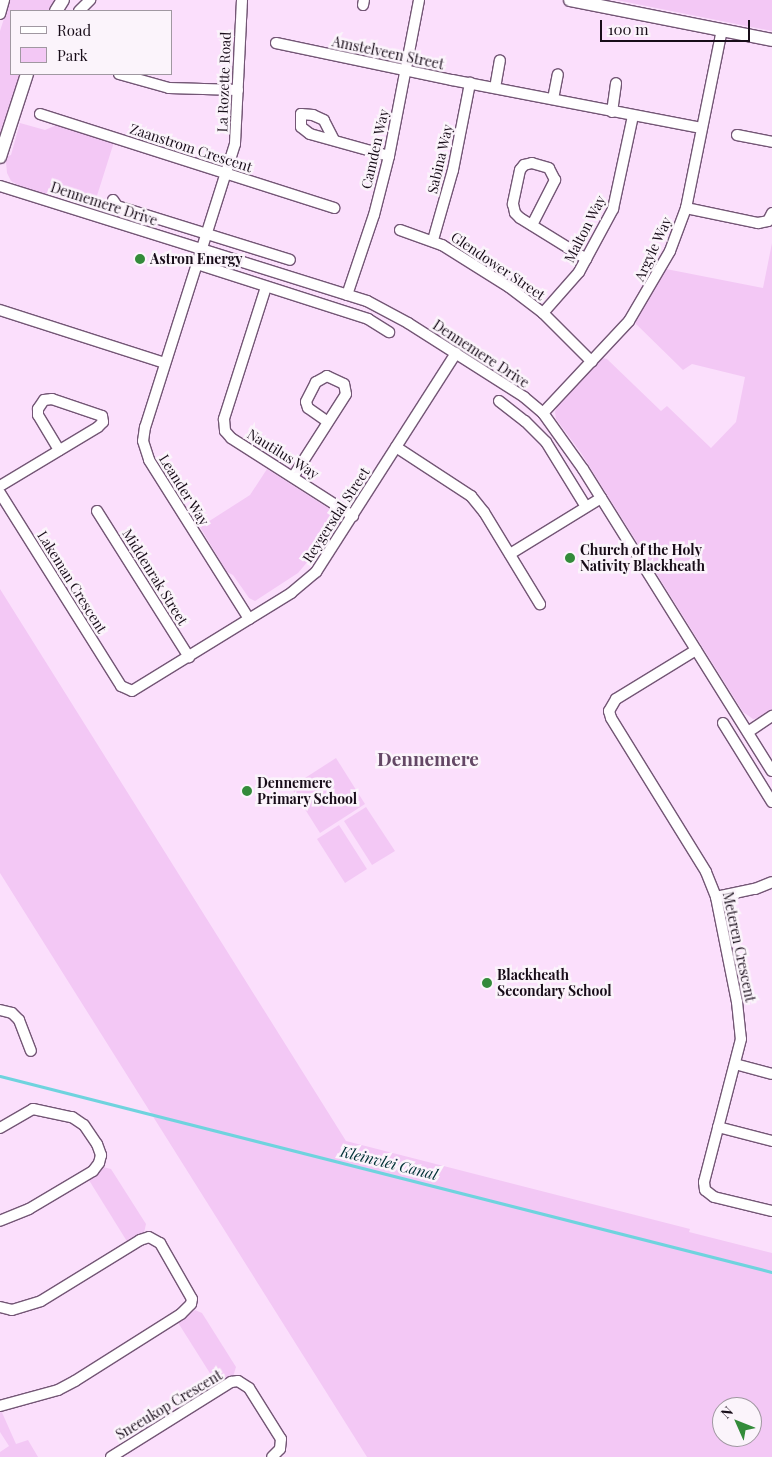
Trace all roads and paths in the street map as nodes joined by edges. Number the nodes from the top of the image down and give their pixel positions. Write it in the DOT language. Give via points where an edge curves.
graph roads {
  1 [pos="4,0"];
  2 [pos="90,0"];
  3 [pos="242,0"];
  4 [pos="570,0"];
  5 [pos="419,3"];
  6 [pos="80,10"];
  7 [pos="0,14"];
  8 [pos="722,30"];
  9 [pos="772,40"];
  10 [pos="276,43"];
  11 [pos="500,60"];
  12 [pos="407,71"];
  13 [pos="558,74"];
  14 [pos="27,75"];
  15 [pos="123,75"];
  16 [pos="616,83"];
  17 [pos="470,84"];
  18 [pos="495,88"];
  19 [pos="238,90"];
  20 [pos="553,99"];
  21 [pos="612,112"];
  22 [pos="40,114"];
  23 [pos="634,116"];
  24 [pos="701,128"];
  25 [pos="737,135"];
  26 [pos="334,140"];
  27 [pos="772,142"];
  28 [pos="389,156"];
  29 [pos="0,157"];
  30 [pos="226,174"];
  31 [pos="0,186"];
  32 [pos="113,200"];
  33 [pos="334,208"];
  34 [pos="686,208"];
  35 [pos="772,213"];
  36 [pos="532,225"];
  37 [pos="400,230"];
  38 [pos="206,235"];
  39 [pos="432,240"];
  40 [pos="202,249"];
  41 [pos="586,258"];
  42 [pos="290,260"];
  43 [pos="197,264"];
  44 [pos="266,287"];
  45 [pos="347,296"];
  46 [pos="0,310"];
  47 [pos="543,313"];
  48 [pos="389,332"];
  49 [pos="456,353"];
  50 [pos="592,362"];
  51 [pos="166,363"];
  52 [pos="500,401"];
  53 [pos="543,413"];
  54 [pos="328,422"];
  55 [pos="396,447"];
  56 [pos="59,450"];
  57 [pos="293,477"];
  58 [pos="0,486"];
  59 [pos="0,493"];
  60 [pos="601,498"];
  61 [pos="586,507"];
  62 [pos="97,511"];
  63 [pos="353,516"];
  64 [pos="510,554"];
  65 [pos="540,604"];
  66 [pos="249,619"];
  67 [pos="696,650"];
  68 [pos="189,657"];
  69 [pos="121,686"];
  70 [pos="772,716"];
  71 [pos="723,723"];
  72 [pos="748,732"];
  73 [pos="772,771"];
  74 [pos="772,802"];
  75 [pos="772,882"];
  76 [pos="716,897"];
  77 [pos="0,1010"];
  78 [pos="31,1051"];
  79 [pos="734,1064"];
  80 [pos="772,1074"];
  81 [pos="718,1127"];
  82 [pos="0,1128"];
  83 [pos="772,1141"];
  84 [pos="772,1211"];
  85 [pos="0,1221"];
  86 [pos="0,1307"];
  87 [pos="0,1406"];
  88 [pos="111,1457"];
  89 [pos="272,1457"];
  1 -- 7 [label="street"];
  2 -- 6 [label="street"];
  3 -- 19 [label="street, La Rozette Road"];
  4 -- 8 [label="street"];
  5 -- 12 [label="street, Camden Way"];
  8 -- 9 [label="street"];
  8 -- 24 [label="street, Argyle Way"];
  10 -- 12 [label="street, Amstelveen Street"];
  11 -- 18 [label="street"];
  12 -- 17 [label="street, Amstelveen Street"];
  12 -- 28 [label="street, Camden Way"];
  13 -- 20 [label="street"];
  14 -- 29 [label="street"];
  15 -- 19 [label="street" via="169,88"];
  16 -- 21 [label="street"];
  17 -- 18 [label="street, Amstelveen Street"];
  17 -- 39 [label="street, Sabina Way" via="454,170"];
  18 -- 20 [label="street, Amstelveen Street"];
  19 -- 30 [label="street, La Rozette Road" via="235,144"];
  20 -- 21 [label="street, Amstelveen Street"];
  21 -- 23 [label="street, Amstelveen Street"];
  22 -- 30 [label="street, Zaanstrom Crescent"];
  23 -- 24 [label="street, Amstelveen Street"];
  23 -- 41 [label="street, Malton Way" via="617,199"];
  24 -- 34 [label="street, Argyle Way"];
  25 -- 27 [label="street"];
  26 -- 28 [label="street"];
  28 -- 45 [label="street, Camden Way" via="374,215"];
  30 -- 33 [label="street, Zaanstrom Crescent"];
  30 -- 38 [label="street, La Rozette Road"];
  31 -- 40 [label="street, Dennemere Drive"];
  32 -- 38 [label="street" via="117,206"];
  34 -- 35 [label="street" via="758,223 768,221"];
  34 -- 50 [label="street, Argyle Way" via="670,251 639,307"];
  36 -- 36 [label="street" via="517,215 513,204 522,167 532,163 549,168 555,180"];
  36 -- 41 [label="street"];
  37 -- 39 [label="street, Glendower Street"];
  38 -- 40 [label="street, La Rozette Road"];
  38 -- 42 [label="street"];
  39 -- 47 [label="street, Glendower Street" via="510,288"];
  40 -- 43 [label="street, Leander Way"];
  40 -- 45 [label="street, Dennemere Drive"];
  41 -- 47 [label="street, Malton Way" via="574,280"];
  43 -- 44 [label="street"];
  43 -- 51 [label="street, Leander Way"];
  44 -- 48 [label="street" via="368,319"];
  44 -- 57 [label="street, Nautilus Way" via="224,427 231,438"];
  45 -- 49 [label="street, Dennemere Drive" via="367,301 391,313"];
  46 -- 51 [label="street"];
  47 -- 50 [label="street, Glendower Street"];
  49 -- 53 [label="street, Dennemere Drive"];
  49 -- 55 [label="street, Reygersdal Street"];
  50 -- 53 [label="street, Argyle Way"];
  51 -- 66 [label="street, Leander Way" via="144,434 146,454"];
  52 -- 61 [label="street" via="546,442"];
  53 -- 60 [label="street, Dennemere Drive"];
  54 -- 54 [label="street" via="346,392 342,382 328,376 316,382 306,402 310,410"];
  54 -- 57 [label="street"];
  55 -- 63 [label="street, Reygersdal Street"];
  55 -- 64 [label="street" via="471,496"];
  56 -- 56 [label="street" via="101,425 102,416 52,399 44,400 38,415"];
  56 -- 58 [label="street"];
  57 -- 63 [label="street, Nautilus Way"];
  59 -- 69 [label="street, Lakeman Crescent"];
  60 -- 61 [label="street"];
  60 -- 67 [label="street, Dennemere Drive"];
  61 -- 64 [label="street"];
  62 -- 68 [label="street, Middenrak Street"];
  63 -- 66 [label="street, Reygersdal Street" via="308,580"];
  64 -- 65 [label="street"];
  66 -- 68 [label="street, Reygersdal Street"];
  67 -- 72 [label="street, Dennemere Drive"];
  67 -- 76 [label="street, Meteren Crescent" via="616,699 609,712 701,864"];
  68 -- 69 [label="street, Reygersdal Street" via="134,690"];
  70 -- 72 [label="street"];
  71 -- 74 [label="street"];
  72 -- 73 [label="street, Dennemere Drive"];
  75 -- 76 [label="street"];
  76 -- 79 [label="street, Meteren Crescent" via="741,1022 741,1039"];
  77 -- 78 [label="street" via="12,1013 19,1020"];
  79 -- 80 [label="street"];
  79 -- 81 [label="street, Meteren Crescent"];
  81 -- 83 [label="street"];
  81 -- 84 [label="street, Meteren Crescent" via="704,1182 705,1190 714,1197"];
  82 -- 85 [label="street" via="33,1109 72,1117 84,1125 101,1155 93,1171 19,1215"];
  86 -- 87 [label="street" via="12,1310 41,1301 149,1237 160,1243 192,1299 192,1304 181,1314 75,1381 58,1390"];
  88 -- 89 [label="street, Sneeukop Crescent" via="231,1382 238,1381 249,1388 281,1439 280,1449"];
}
